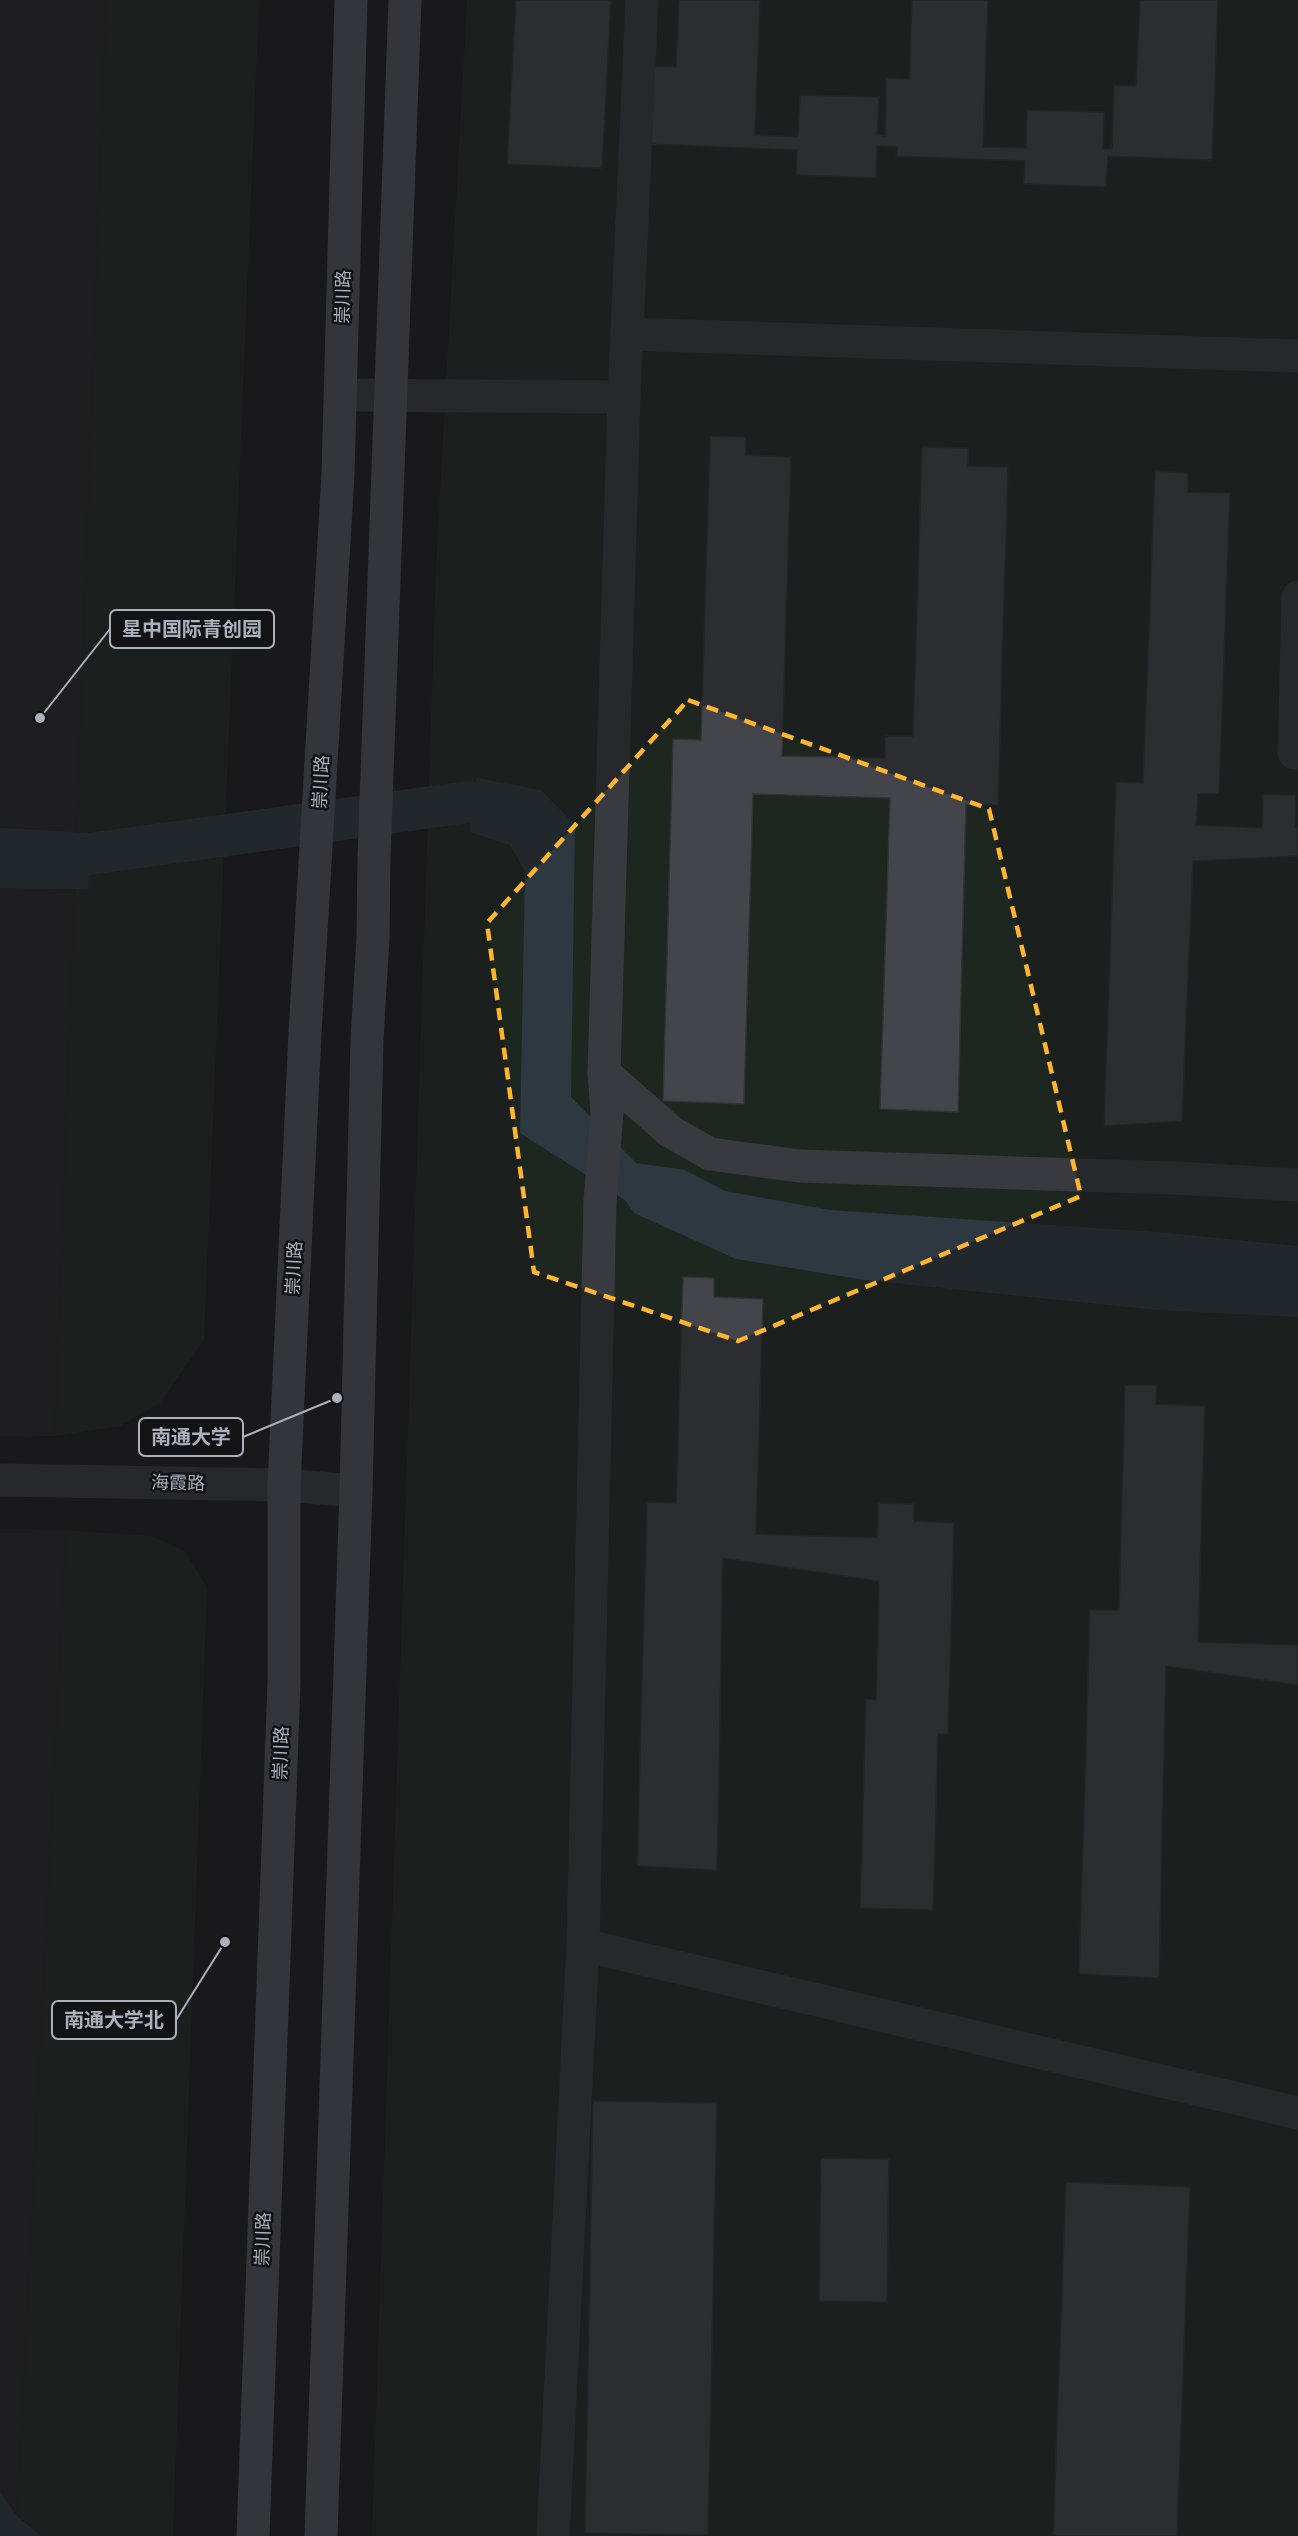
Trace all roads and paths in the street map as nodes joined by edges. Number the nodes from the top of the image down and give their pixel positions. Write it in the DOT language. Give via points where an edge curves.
graph roads {
  1 [pos="351,0"];
  2 [pos="405,0"];
  3 [pos="642,0"];
  4 [pos="627,334"];
  5 [pos="1298,356"];
  6 [pos="341,395"];
  7 [pos="390,395"];
  8 [pos="624,397"];
  9 [pos="1298,597"];
  10 [pos="1298,753"];
  11 [pos="604,1073"];
  12 [pos="1298,1185"];
  13 [pos="0,1480"];
  14 [pos="284,1485"];
  15 [pos="356,1491"];
  16 [pos="583,1945"];
  17 [pos="1298,2113"];
  18 [pos="253,2536"];
  19 [pos="321,2536"];
  20 [pos="553,2536"];
  1 -- 6 [label="main road, 崇川路"];
  2 -- 7 [label="main road"];
  3 -- 4 [label="street"];
  4 -- 5 [label="street"];
  4 -- 8 [label="street"];
  6 -- 7 [label="street"];
  6 -- 14 [label="main road, 崇川路"];
  7 -- 8 [label="street"];
  7 -- 15 [label="main road"];
  8 -- 11 [label="street"];
  9 -- 10 [label="street" via="1294,753"];
  11 -- 12 [label="street" via="672,1132 710,1154 799,1166"];
  11 -- 16 [label="street" via="607,1112 600,1202"];
  13 -- 14 [label="street, 海霞路"];
  14 -- 15 [label="street, 海霞路"];
  14 -- 18 [label="main road, 崇川路" via="284,1682"];
  15 -- 19 [label="main road"];
  16 -- 17 [label="street"];
  16 -- 20 [label="street"];
}
